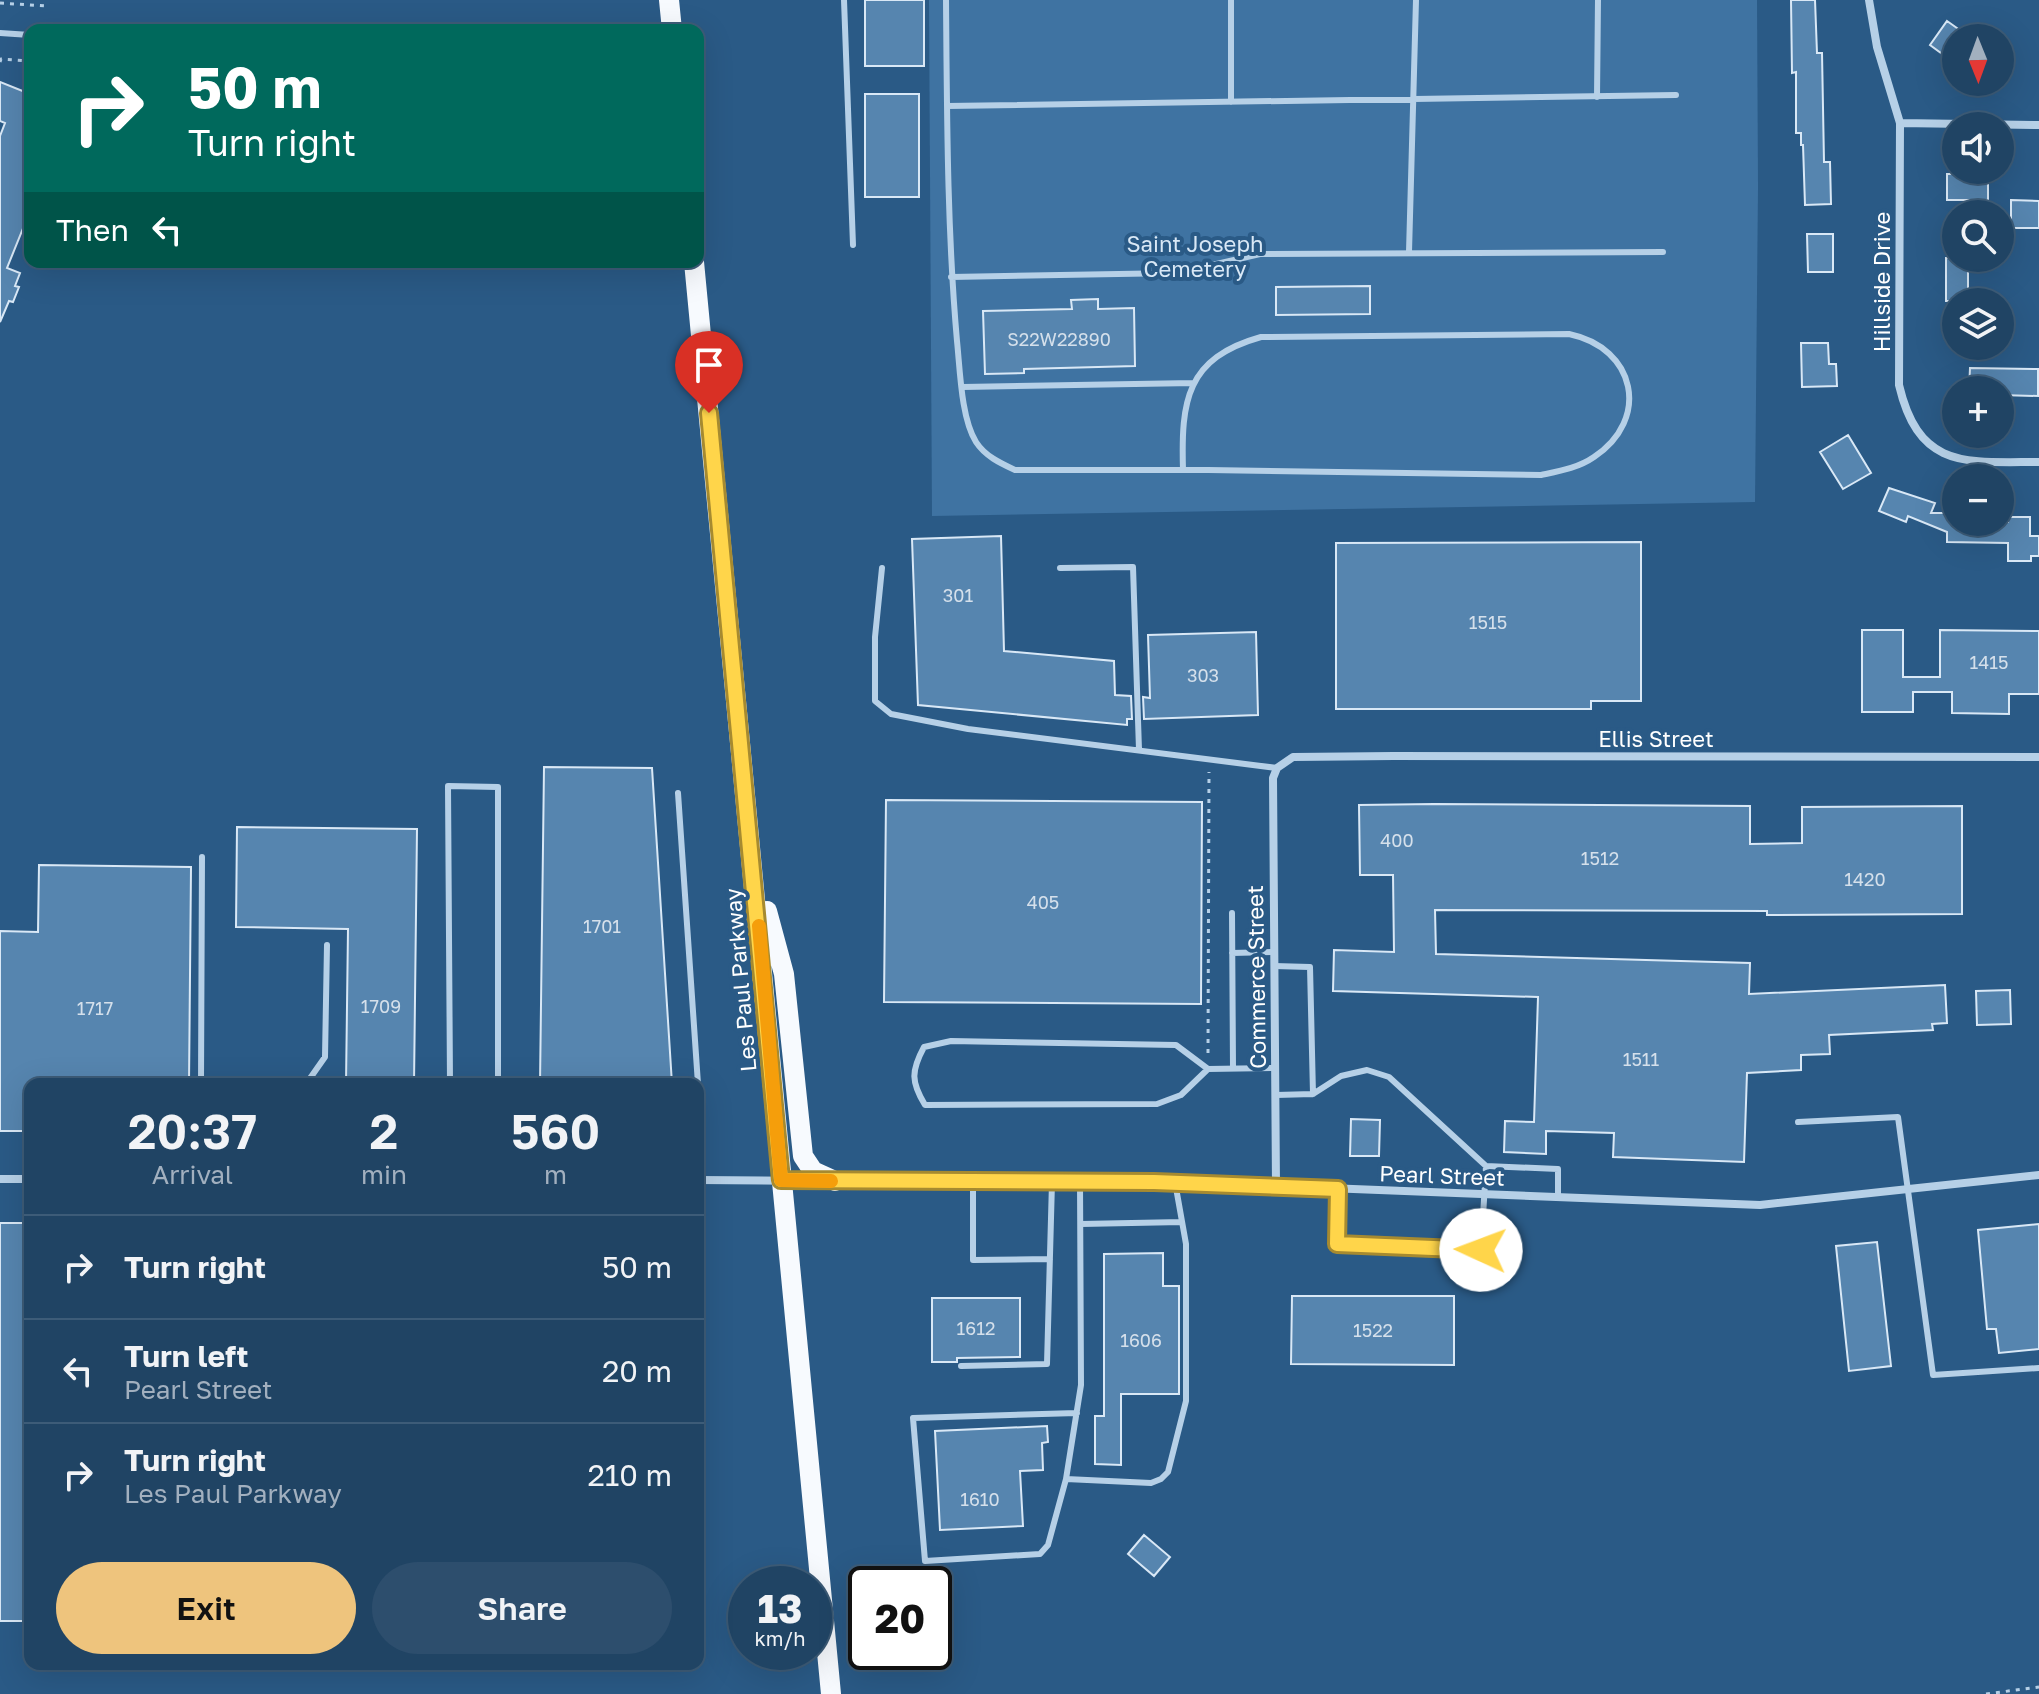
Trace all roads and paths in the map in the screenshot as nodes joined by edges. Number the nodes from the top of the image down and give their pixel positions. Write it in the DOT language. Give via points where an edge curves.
graph roads {
  1 [pos="669,0"];
  2 [pos="844,0"];
  3 [pos="946,0"];
  4 [pos="1231,0"];
  5 [pos="1416,0"];
  6 [pos="1598,0"];
  7 [pos="1869,0"];
  8 [pos="0,3"];
  9 [pos="47,6"];
  10 [pos="671,24"];
  11 [pos="0,33"];
  12 [pos="24,35"];
  13 [pos="24,61"];
  14 [pos="0,62"];
  15 [pos="1676,95"];
  16 [pos="1597,97"];
  17 [pos="1414,100"];
  18 [pos="1231,102"];
  19 [pos="947,106"];
  20 [pos="1900,123"];
  21 [pos="2039,125"];
  22 [pos="853,245"];
  23 [pos="1409,252"];
  24 [pos="1663,252"];
  25 [pos="695,268"];
  26 [pos="951,277"];
  27 [pos="1194,383"];
  28 [pos="963,387"];
  29 [pos="2039,462"];
  30 [pos="1183,470"];
  31 [pos="882,568"];
  32 [pos="1060,568"];
  33 [pos="1139,750"];
  34 [pos="2039,757"];
  35 [pos="1209,759"];
  36 [pos="1277,768"];
  37 [pos="678,793"];
  38 [pos="752,853"];
  39 [pos="202,857"];
  40 [pos="1232,913"];
  41 [pos="327,945"];
  42 [pos="1274,952"];
  43 [pos="1232,953"];
  44 [pos="1274,966"];
  45 [pos="1233,1068"];
  46 [pos="1275,1068"];
  47 [pos="1208,1069"];
  48 [pos="201,1078"];
  49 [pos="310,1078"];
  50 [pos="450,1078"];
  51 [pos="498,1078"];
  52 [pos="698,1078"];
  53 [pos="1313,1094"];
  54 [pos="1276,1095"];
  55 [pos="1798,1122"];
  56 [pos="1486,1166"];
  57 [pos="2039,1175"];
  58 [pos="0,1179"];
  59 [pos="24,1179"];
  60 [pos="704,1180"];
  61 [pos="781,1180"];
  62 [pos="835,1181"];
  63 [pos="973,1182"];
  64 [pos="1052,1182"];
  65 [pos="1080,1182"];
  66 [pos="1175,1182"];
  67 [pos="1276,1186"];
  68 [pos="1338,1189"];
  69 [pos="1907,1190"];
  70 [pos="1485,1194"];
  71 [pos="1558,1197"];
  72 [pos="1182,1222"];
  73 [pos="1081,1224"];
  74 [pos="1050,1259"];
  75 [pos="961,1366"];
  76 [pos="2039,1368"];
  77 [pos="1077,1413"];
  78 [pos="1066,1479"];
  79 [pos="2039,1687"];
  80 [pos="831,1694"];
  81 [pos="1986,1694"];
  1 -- 10 [label="main road"];
  2 -- 22 [label="lane"];
  3 -- 19 [label="lane"];
  4 -- 18 [label="lane"];
  5 -- 17 [label="lane"];
  6 -- 16 [label="lane"];
  7 -- 20 [label="street, Hillside Drive"];
  8 -- 9 [label="path"];
  11 -- 12 [label="lane"];
  13 -- 14 [label="path"];
  15 -- 16 [label="lane"];
  16 -- 17 [label="lane"];
  17 -- 18 [label="lane"];
  17 -- 23 [label="lane"];
  18 -- 19 [label="lane"];
  19 -- 26 [label="lane"];
  20 -- 21 [label="street"];
  20 -- 29 [label="street, Hillside Drive" via="1899,385 1904,407 1913,427 1941,453 1975,462"];
  23 -- 24 [label="lane"];
  23 -- 26 [label="lane" via="1260,254 1177,273"];
  25 -- 38 [label="main road, Les Paul Parkway"];
  26 -- 28 [label="lane"];
  27 -- 28 [label="lane"];
  27 -- 30 [label="lane" via="1183,418"];
  27 -- 30 [label="lane" via="1223,352 1261,337 1544,333 1590,339 1609,352 1625,371 1630,393 1615,438 1595,457 1541,475"];
  28 -- 30 [label="lane" via="976,442 1015,470"];
  31 -- 33 [label="lane" via="875,701 891,714"];
  32 -- 33 [label="lane" via="1133,567"];
  33 -- 35 [label="lane"];
  34 -- 36 [label="street, Ellis Street" via="1293,757"];
  35 -- 36 [label="lane"];
  35 -- 47 [label="path"];
  36 -- 42 [label="street, Commerce Street"];
  37 -- 52 [label="lane"];
  38 -- 61 [label="main road, Les Paul Parkway"];
  38 -- 62 [label="main road" via="784,974 803,1156 813,1171"];
  39 -- 48 [label="lane"];
  40 -- 43 [label="lane"];
  41 -- 49 [label="lane" via="325,1057"];
  42 -- 43 [label="lane"];
  42 -- 44 [label="street, Commerce Street"];
  43 -- 45 [label="lane"];
  44 -- 46 [label="street, Commerce Street"];
  44 -- 53 [label="lane" via="1310,967"];
  45 -- 46 [label="lane"];
  45 -- 47 [label="lane"];
  46 -- 54 [label="street, Commerce Street"];
  47 -- 47 [label="lane" via="1181,1095 1157,1104 925,1105 915,1089 914,1066 924,1047 951,1041 1176,1045"];
  50 -- 51 [label="lane" via="448,786 498,787"];
  53 -- 54 [label="lane"];
  53 -- 56 [label="lane" via="1341,1076 1367,1070 1389,1077"];
  54 -- 67 [label="street, Commerce Street"];
  55 -- 69 [label="lane" via="1898,1117"];
  56 -- 70 [label="lane"];
  56 -- 71 [label="lane" via="1558,1169"];
  57 -- 69 [label="street, Pearl Street"];
  58 -- 59 [label="street"];
  60 -- 61 [label="street, Pearl Street"];
  61 -- 62 [label="street, Pearl Street"];
  61 -- 80 [label="main road, Les Paul Parkway"];
  62 -- 63 [label="street, Pearl Street"];
  63 -- 64 [label="street, Pearl Street"];
  63 -- 74 [label="lane" via="973,1260"];
  64 -- 65 [label="street, Pearl Street"];
  64 -- 74 [label="lane"];
  65 -- 66 [label="street, Pearl Street"];
  65 -- 73 [label="lane"];
  66 -- 67 [label="street, Pearl Street"];
  66 -- 72 [label="lane"];
  67 -- 68 [label="street, Pearl Street"];
  68 -- 70 [label="street, Pearl Street"];
  68 -- 70 [label="lane" via="1337,1244 1481,1250"];
  69 -- 71 [label="street, Pearl Street" via="1760,1205"];
  69 -- 76 [label="lane" via="1933,1375"];
  70 -- 71 [label="street, Pearl Street"];
  72 -- 73 [label="lane"];
  72 -- 78 [label="lane" via="1186,1401 1168,1472 1151,1483"];
  73 -- 77 [label="lane"];
  74 -- 75 [label="lane" via="1047,1364"];
  77 -- 78 [label="lane"];
  77 -- 78 [label="lane" via="913,1418 925,1561 1040,1554 1048,1545"];
  79 -- 81 [label="path"];
}
